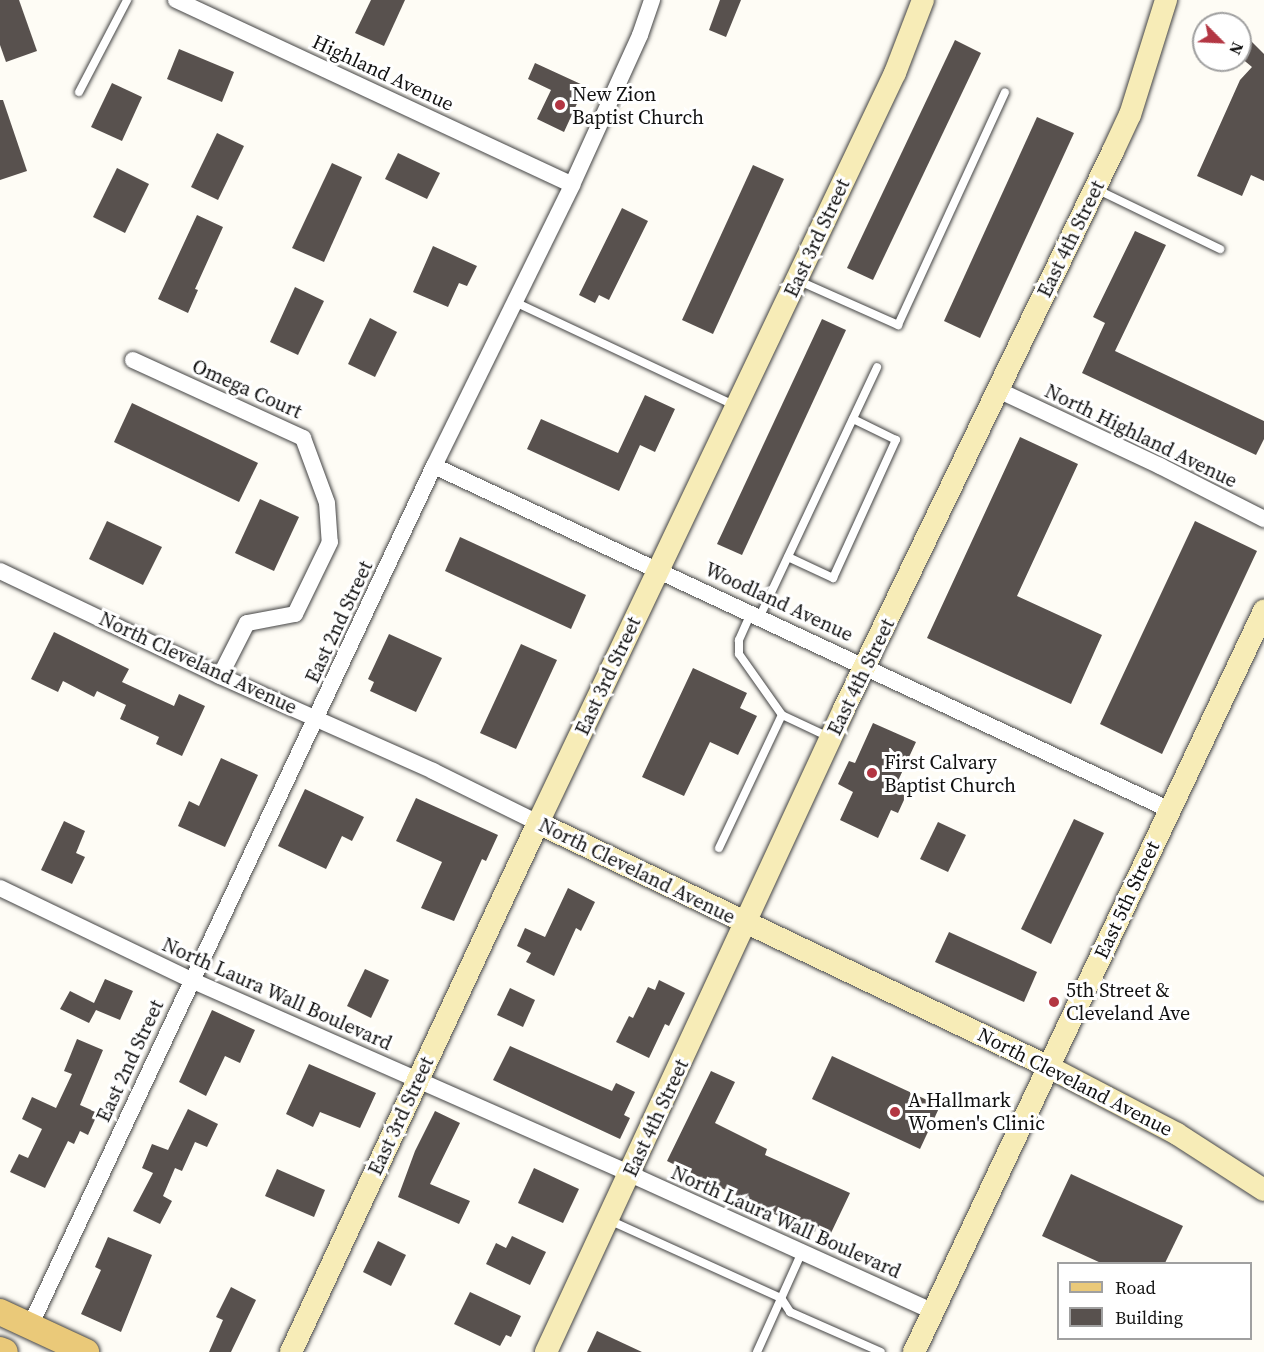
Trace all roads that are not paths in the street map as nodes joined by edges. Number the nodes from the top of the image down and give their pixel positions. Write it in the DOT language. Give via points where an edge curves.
graph roads {
  1 [pos="127,0"];
  2 [pos="176,0"];
  3 [pos="652,0"];
  4 [pos="923,0"];
  5 [pos="1166,0"];
  6 [pos="79,92"];
  7 [pos="1005,92"];
  8 [pos="572,185"];
  9 [pos="1095,189"];
  10 [pos="1220,249"];
  11 [pos="797,280"];
  12 [pos="515,302"];
  13 [pos="133,360"];
  14 [pos="877,368"];
  15 [pos="1000,391"];
  16 [pos="737,406"];
  17 [pos="853,419"];
  18 [pos="434,466"];
  19 [pos="1264,519"];
  20 [pos="788,557"];
  21 [pos="659,570"];
  22 [pos="0,571"];
  23 [pos="1264,611"];
  24 [pos="756,615"];
  25 [pos="866,666"];
  26 [pos="220,676"];
  27 [pos="782,715"];
  28 [pos="317,717"];
  29 [pos="831,737"];
  30 [pos="1170,810"];
  31 [pos="538,823"];
  32 [pos="719,848"];
  33 [pos="0,888"];
  34 [pos="745,922"];
  35 [pos="191,980"];
  36 [pos="1049,1067"];
  37 [pos="418,1080"];
  38 [pos="630,1174"];
  39 [pos="1264,1190"];
  40 [pos="608,1220"];
  41 [pos="802,1252"];
  42 [pos="781,1298"];
  43 [pos="932,1311"];
  44 [pos="0,1312"];
  45 [pos="30,1326"];
  46 [pos="0,1350"];
  47 [pos="5,1352"];
  48 [pos="86,1352"];
  49 [pos="291,1352"];
  50 [pos="546,1352"];
  51 [pos="757,1352"];
  52 [pos="881,1352"];
  53 [pos="914,1352"];
  1 -- 6 [label="lane"];
  2 -- 8 [label="street, Highland Avenue"];
  3 -- 8 [label="street, East 2nd Street"];
  4 -- 11 [label="main road, East 3rd Street" via="895,73"];
  5 -- 9 [label="main road, East 4th Street" via="1130,115"];
  7 -- 11 [label="lane" via="898,325"];
  8 -- 12 [label="street, East 2nd Street"];
  9 -- 10 [label="lane"];
  9 -- 15 [label="main road, East 4th Street"];
  11 -- 16 [label="main road, East 3rd Street"];
  12 -- 16 [label="lane"];
  12 -- 18 [label="street, East 2nd Street"];
  13 -- 26 [label="street, Omega Court" via="303,438 327,503 330,542 295,614 247,624"];
  14 -- 17 [label="lane"];
  15 -- 19 [label="street, North Highland Avenue"];
  15 -- 25 [label="main road, East 4th Street"];
  16 -- 21 [label="main road, East 3rd Street"];
  17 -- 20 [label="lane"];
  17 -- 20 [label="lane" via="896,440 833,578"];
  18 -- 21 [label="street, Woodland Avenue"];
  18 -- 28 [label="street, East 2nd Street"];
  20 -- 24 [label="lane"];
  21 -- 24 [label="street, Woodland Avenue"];
  21 -- 31 [label="main road, East 3rd Street"];
  22 -- 26 [label="street, North Cleveland Avenue"];
  23 -- 30 [label="main road, East 5th Street"];
  24 -- 25 [label="street, Woodland Avenue"];
  24 -- 27 [label="lane" via="739,640 739,654"];
  25 -- 29 [label="main road, East 4th Street"];
  25 -- 30 [label="street, Woodland Avenue"];
  26 -- 28 [label="street, North Cleveland Avenue"];
  27 -- 29 [label="lane"];
  27 -- 32 [label="lane"];
  28 -- 31 [label="street, North Cleveland Avenue"];
  28 -- 35 [label="street, East 2nd Street"];
  29 -- 34 [label="main road, East 4th Street"];
  30 -- 36 [label="main road, East 5th Street"];
  31 -- 34 [label="main road, North Cleveland Avenue"];
  31 -- 37 [label="main road, East 3rd Street"];
  33 -- 35 [label="street, North Laura Wall Boulevard"];
  34 -- 36 [label="main road, North Cleveland Avenue"];
  34 -- 38 [label="main road, East 4th Street"];
  35 -- 37 [label="street, North Laura Wall Boulevard"];
  35 -- 45 [label="street, East 2nd Street"];
  36 -- 39 [label="main road, North Cleveland Avenue" via="1177,1134"];
  36 -- 43 [label="main road, East 5th Street"];
  37 -- 38 [label="street, North Laura Wall Boulevard"];
  37 -- 49 [label="main road, East 3rd Street"];
  38 -- 40 [label="main road, East 4th Street"];
  38 -- 41 [label="street, North Laura Wall Boulevard"];
  40 -- 42 [label="lane"];
  40 -- 50 [label="main road, East 4th Street"];
  41 -- 42 [label="lane"];
  41 -- 43 [label="street, North Laura Wall Boulevard"];
  42 -- 51 [label="lane"];
  42 -- 52 [label="lane" via="790,1312"];
  43 -- 53 [label="main road, East 5th Street"];
  44 -- 45 [label="main road"];
  45 -- 48 [label="main road"];
  46 -- 47 [label="main road"];
}
